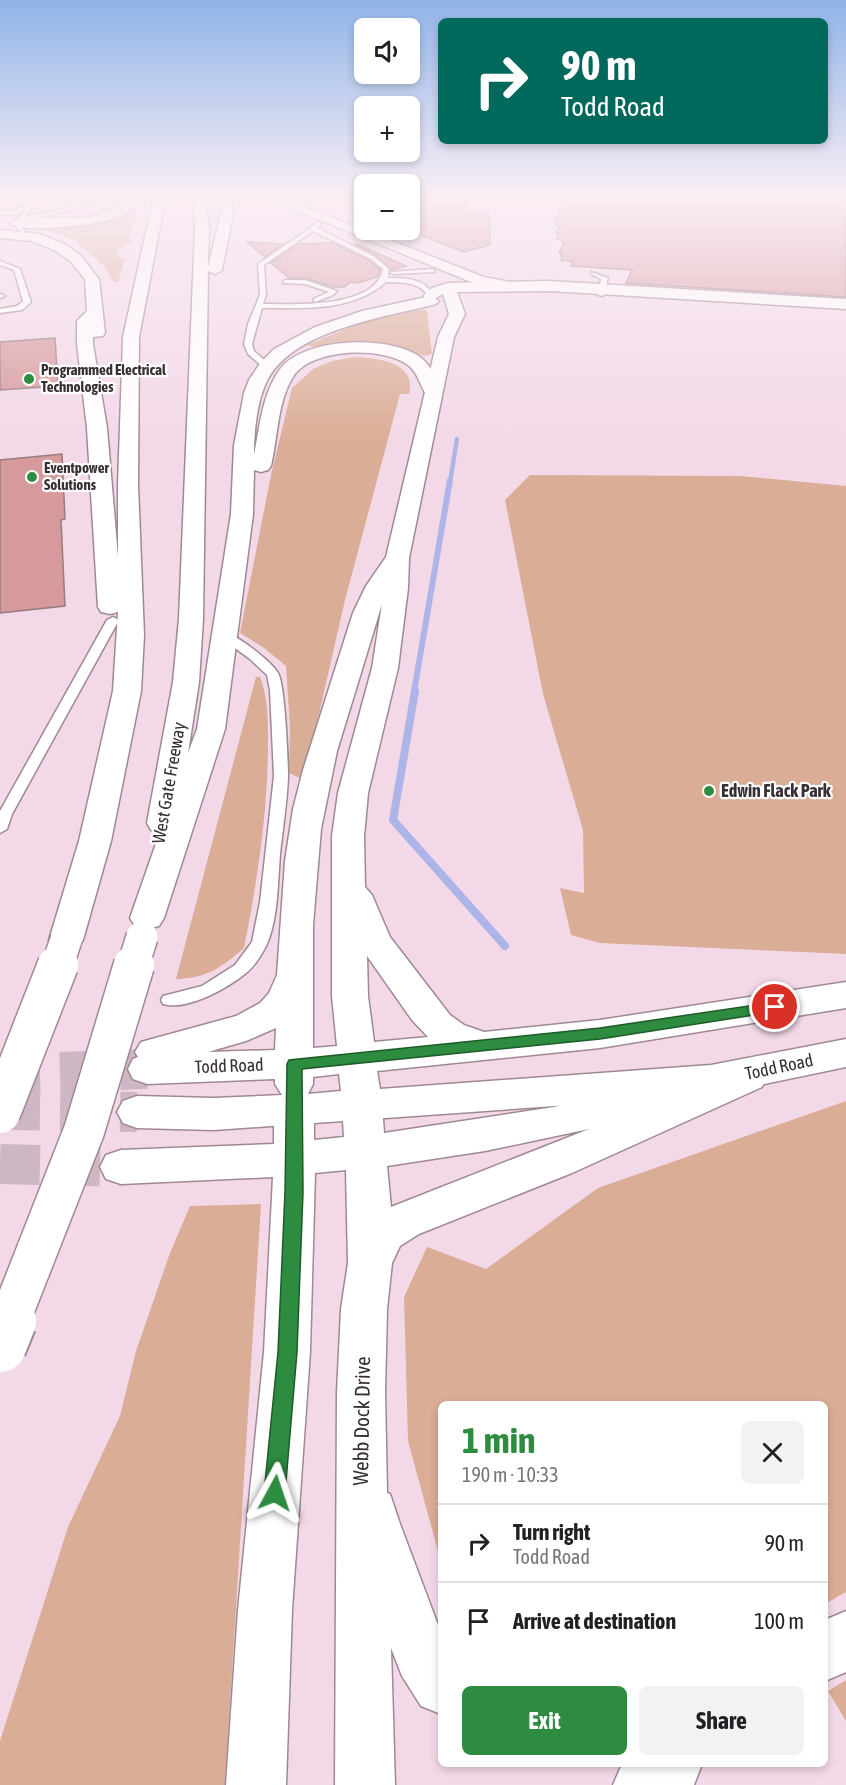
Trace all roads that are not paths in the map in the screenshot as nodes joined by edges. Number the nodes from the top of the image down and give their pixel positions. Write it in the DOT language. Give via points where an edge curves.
graph roads {
  1 [pos="20,278"];
  2 [pos="90,278"];
  3 [pos="143,278"];
  4 [pos="201,278"];
  5 [pos="211,278"];
  6 [pos="262,278"];
  7 [pos="384,278"];
  8 [pos="396,278"];
  9 [pos="439,278"];
  10 [pos="475,278"];
  11 [pos="604,278"];
  12 [pos="285,282"];
  13 [pos="505,285"];
  14 [pos="602,292"];
  15 [pos="580,294"];
  16 [pos="431,299"];
  17 [pos="457,302"];
  18 [pos="496,303"];
  19 [pos="285,304"];
  20 [pos="846,304"];
  21 [pos="260,306"];
  22 [pos="846,310"];
  23 [pos="3,311"];
  24 [pos="94,313"];
  25 [pos="200,321"];
  26 [pos="446,337"];
  27 [pos="267,366"];
  28 [pos="433,392"];
  29 [pos="128,485"];
  30 [pos="242,514"];
  31 [pos="397,558"];
  32 [pos="122,628"];
  33 [pos="224,635"];
  34 [pos="0,829"];
  35 [pos="347,867"];
  36 [pos="144,928"];
  37 [pos="295,975"];
  38 [pos="846,995"];
  39 [pos="169,1000"];
  40 [pos="488,1046"];
  41 [pos="846,1053"];
  42 [pos="356,1057"];
  43 [pos="294,1064"];
  44 [pos="763,1070"];
  45 [pos="711,1080"];
  46 [pos="362,1105"];
  47 [pos="294,1110"];
  48 [pos="137,1112"];
  49 [pos="0,1113"];
  50 [pos="365,1152"];
  51 [pos="295,1159"];
  52 [pos="121,1167"];
  53 [pos="370,1263"];
  54 [pos="0,1346"];
  55 [pos="361,1439"];
  56 [pos="438,1681"];
  57 [pos="669,1767"];
  58 [pos="256,1785"];
  59 [pos="365,1785"];
  60 [pos="643,1785"];
  1 -- 23 [label="lane" via="27,302"];
  2 -- 24 [label="main road"];
  3 -- 29 [label="main road" via="131,338"];
  4 -- 25 [label="main road, West Gate Freeway"];
  5 -- 25 [label="main road"];
  6 -- 21 [label="lane"];
  7 -- 21 [label="lane" via="370,291 345,300"];
  8 -- 16 [label="lane" via="422,284"];
  9 -- 17 [label="main road"];
  10 -- 13 [label="main road"];
  11 -- 14 [label="lane"];
  12 -- 19 [label="lane" via="305,282 334,291 319,299"];
  13 -- 14 [label="main road"];
  13 -- 17 [label="main road"];
  14 -- 15 [label="main road"];
  14 -- 20 [label="main road"];
  14 -- 22 [label="main road"];
  15 -- 17 [label="main road" via="514,294"];
  15 -- 18 [label="main road"];
  16 -- 17 [label="main road"];
  16 -- 26 [label="main road"];
  16 -- 27 [label="main road" via="334,325 280,353"];
  17 -- 26 [label="main road"];
  21 -- 27 [label="lane" via="248,344"];
  24 -- 29 [label="main road" via="107,409"];
  24 -- 32 [label="main road" via="85,321 85,344 97,428 110,612"];
  25 -- 36 [label="main road, West Gate Freeway" via="186,682"];
  26 -- 28 [label="main road"];
  27 -- 30 [label="main road" via="253,393 244,445"];
  28 -- 30 [label="main road" via="415,361 388,351 343,349 299,360 276,392 262,464"];
  28 -- 31 [label="main road"];
  29 -- 32 [label="main road"];
  30 -- 33 [label="main road"];
  31 -- 35 [label="main road, Webb Dock Drive" via="385,668 353,794"];
  31 -- 37 [label="main road" via="376,586 365,610 316,777 297,897"];
  32 -- 34 [label="lane" via="5,814"];
  32 -- 49 [label="main road, bridge" via="127,691 95,842 51,986"];
  33 -- 36 [label="main road" via="211,729"];
  33 -- 39 [label="lane" via="271,672 276,690 281,776 268,902 260,942 241,969 208,990"];
  35 -- 40 [label="main road" via="365,925 428,1015 458,1038"];
  35 -- 42 [label="main road, Webb Dock Drive" via="350,996"];
  36 -- 54 [label="main road, West Gate Freeway, bridge" via="84,1131"];
  37 -- 43 [label="main road"];
  37 -- 43 [label="main road, Todd Road" via="282,1002 265,1018 151,1060"];
  38 -- 40 [label="main road, Todd Road" via="600,1034"];
  40 -- 42 [label="main road, Todd Road"];
  41 -- 44 [label="main road, Todd Road"];
  42 -- 43 [label="main road, Todd Road"];
  42 -- 46 [label="main road, Webb Dock Drive"];
  43 -- 47 [label="main road"];
  44 -- 45 [label="main road, Todd Road"];
  44 -- 53 [label="main road" via="558,1161 404,1221 384,1232"];
  45 -- 46 [label="main road, Todd Road"];
  45 -- 50 [label="main road, Todd Road" via="535,1127"];
  46 -- 47 [label="main road, Todd Road"];
  46 -- 50 [label="main road, Webb Dock Drive"];
  47 -- 48 [label="main road, Todd Road"];
  47 -- 51 [label="main road"];
  50 -- 51 [label="main road, Todd Road"];
  50 -- 53 [label="main road, Webb Dock Drive"];
  51 -- 52 [label="main road, Todd Road"];
  51 -- 58 [label="main road" via="287,1352 265,1610"];
  53 -- 55 [label="main road, Webb Dock Drive" via="364,1309"];
  55 -- 56 [label="main road" via="374,1524 422,1656"];
  55 -- 59 [label="main road, Webb Dock Drive"];
  57 -- 60 [label="main road"];
}
